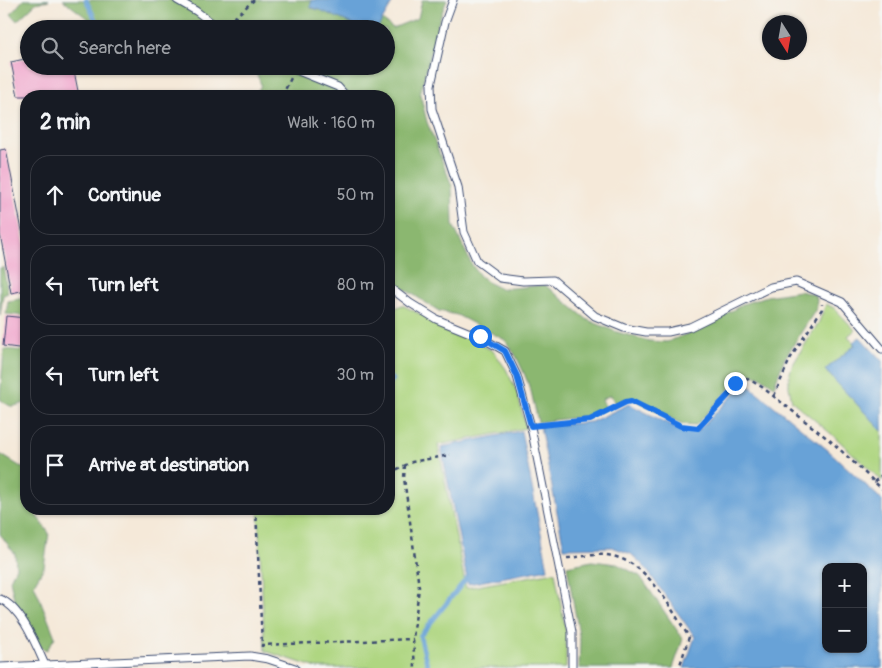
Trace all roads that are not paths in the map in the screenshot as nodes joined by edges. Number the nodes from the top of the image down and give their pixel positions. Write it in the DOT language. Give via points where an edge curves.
graph roads {
  1 [pos="177,0"];
  2 [pos="453,0"];
  3 [pos="208,20"];
  4 [pos="307,75"];
  5 [pos="341,90"];
  6 [pos="395,292"];
  7 [pos="882,349"];
  8 [pos="0,599"];
  9 [pos="45,665"];
  10 [pos="0,667"];
  11 [pos="295,668"];
  12 [pos="572,668"];
  1 -- 3 [label="lane"];
  2 -- 7 [label="lane" via="430,85 432,109 458,187 464,232 477,261 500,278 553,280 595,316 624,328 646,332 690,327 771,287 796,282 842,302"];
  4 -- 5 [label="lane"];
  6 -- 12 [label="lane" via="436,319 480,336 505,351 517,376 531,426 572,632"];
  8 -- 9 [label="lane" via="14,608"];
  9 -- 10 [label="lane"];
  9 -- 11 [label="lane" via="250,656"];
}
